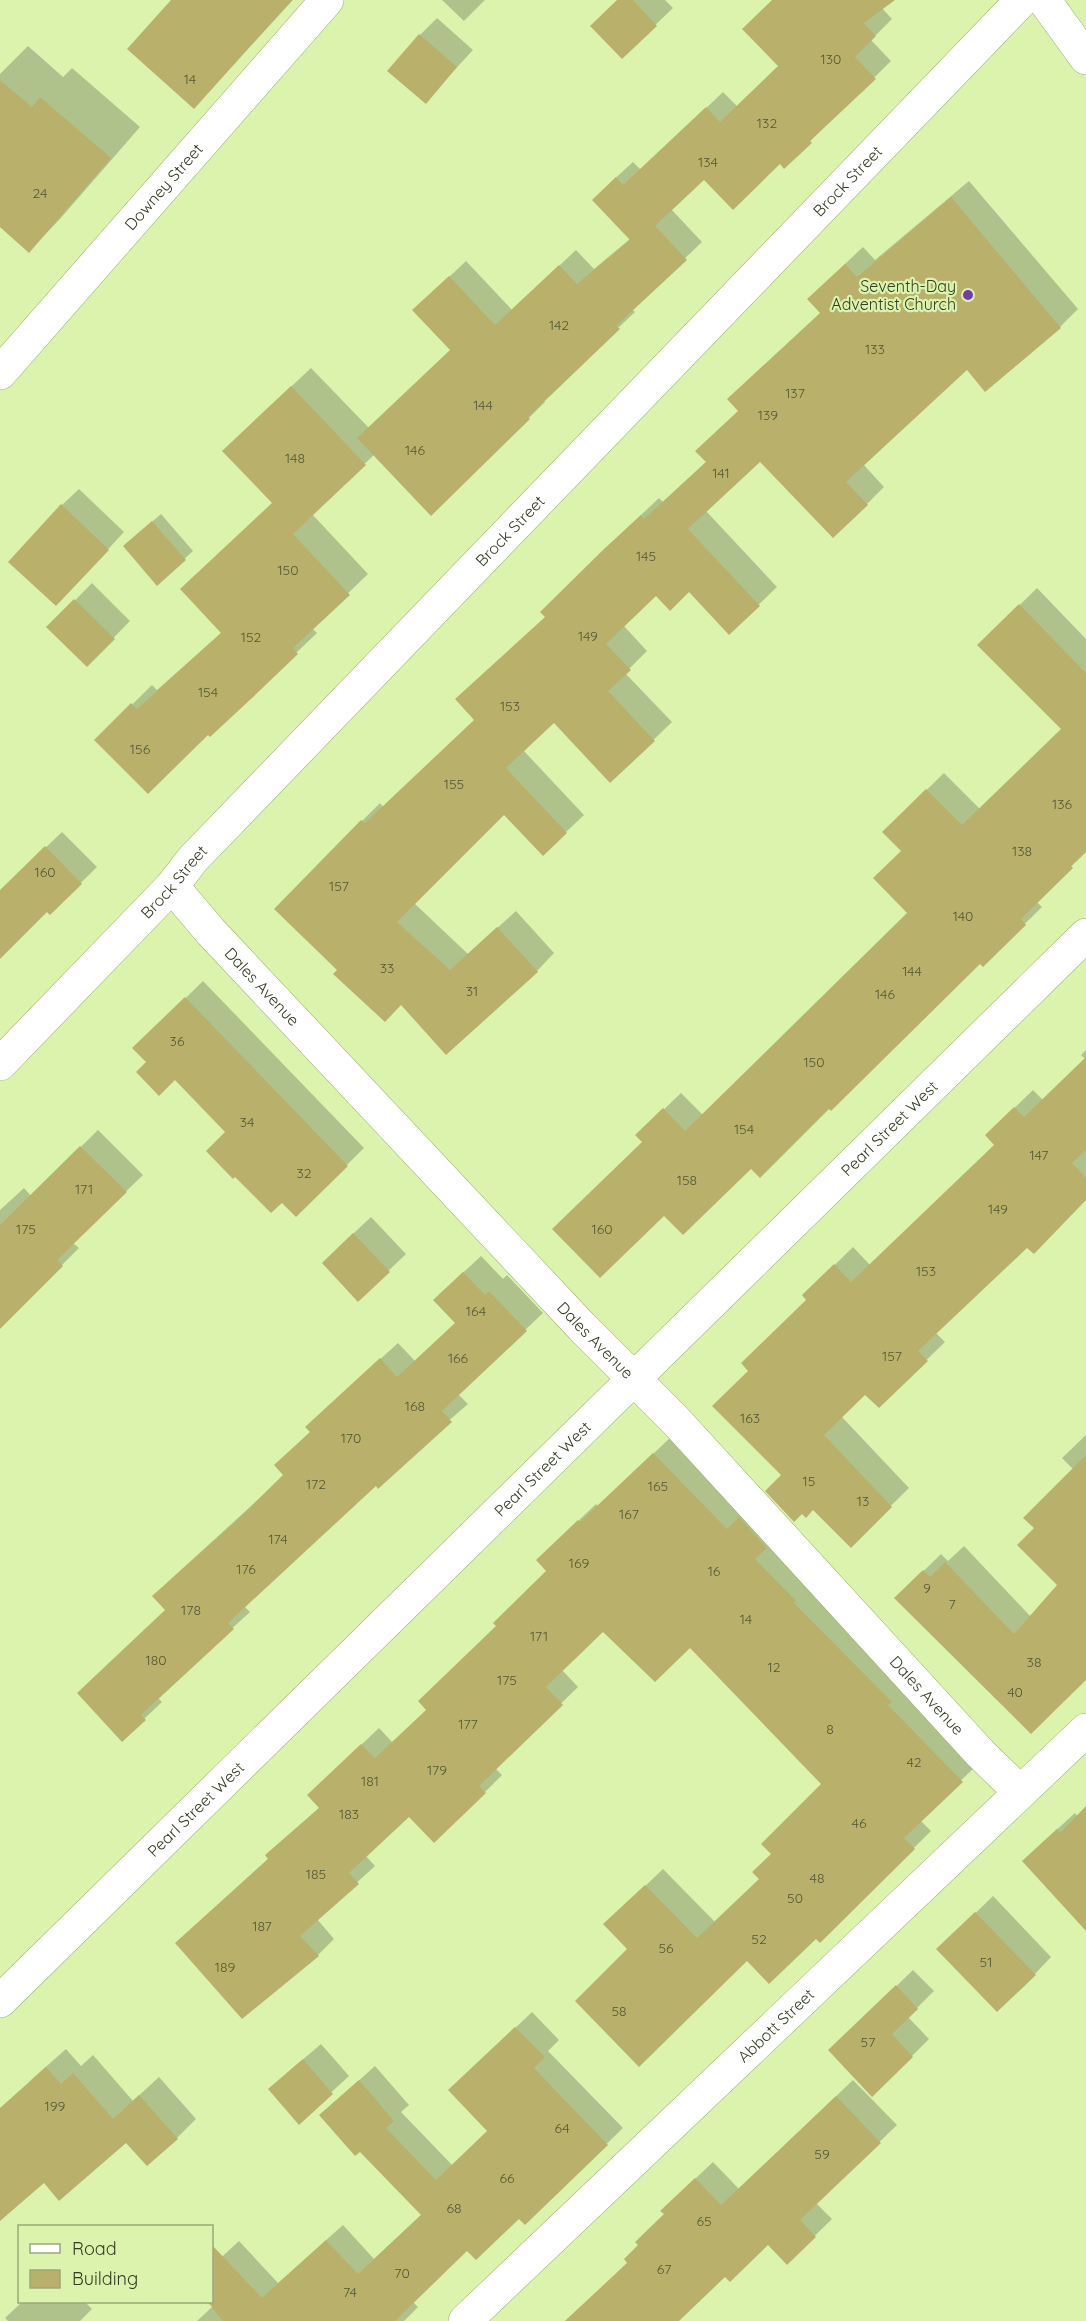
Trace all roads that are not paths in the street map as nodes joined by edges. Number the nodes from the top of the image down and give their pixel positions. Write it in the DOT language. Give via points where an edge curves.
graph roads {
  1 [pos="327,0"];
  2 [pos="1022,0"];
  3 [pos="1044,0"];
  4 [pos="1086,58"];
  5 [pos="0,373"];
  6 [pos="172,886"];
  7 [pos="1086,935"];
  8 [pos="0,1064"];
  9 [pos="634,1377"];
  10 [pos="1086,1730"];
  11 [pos="1020,1792"];
  12 [pos="0,2001"];
  13 [pos="465,2321"];
  1 -- 5 [label="street, Downey Street"];
  2 -- 6 [label="street, Brock Street" via="193,859"];
  3 -- 4 [label="street"];
  6 -- 8 [label="street, Brock Street"];
  6 -- 9 [label="street, Dales Avenue" via="582,1327"];
  7 -- 9 [label="street, Pearl Street West"];
  9 -- 11 [label="street, Dales Avenue"];
  9 -- 12 [label="street, Pearl Street West"];
  10 -- 11 [label="street, Abbott Street"];
  11 -- 13 [label="street, Abbott Street"];
}
